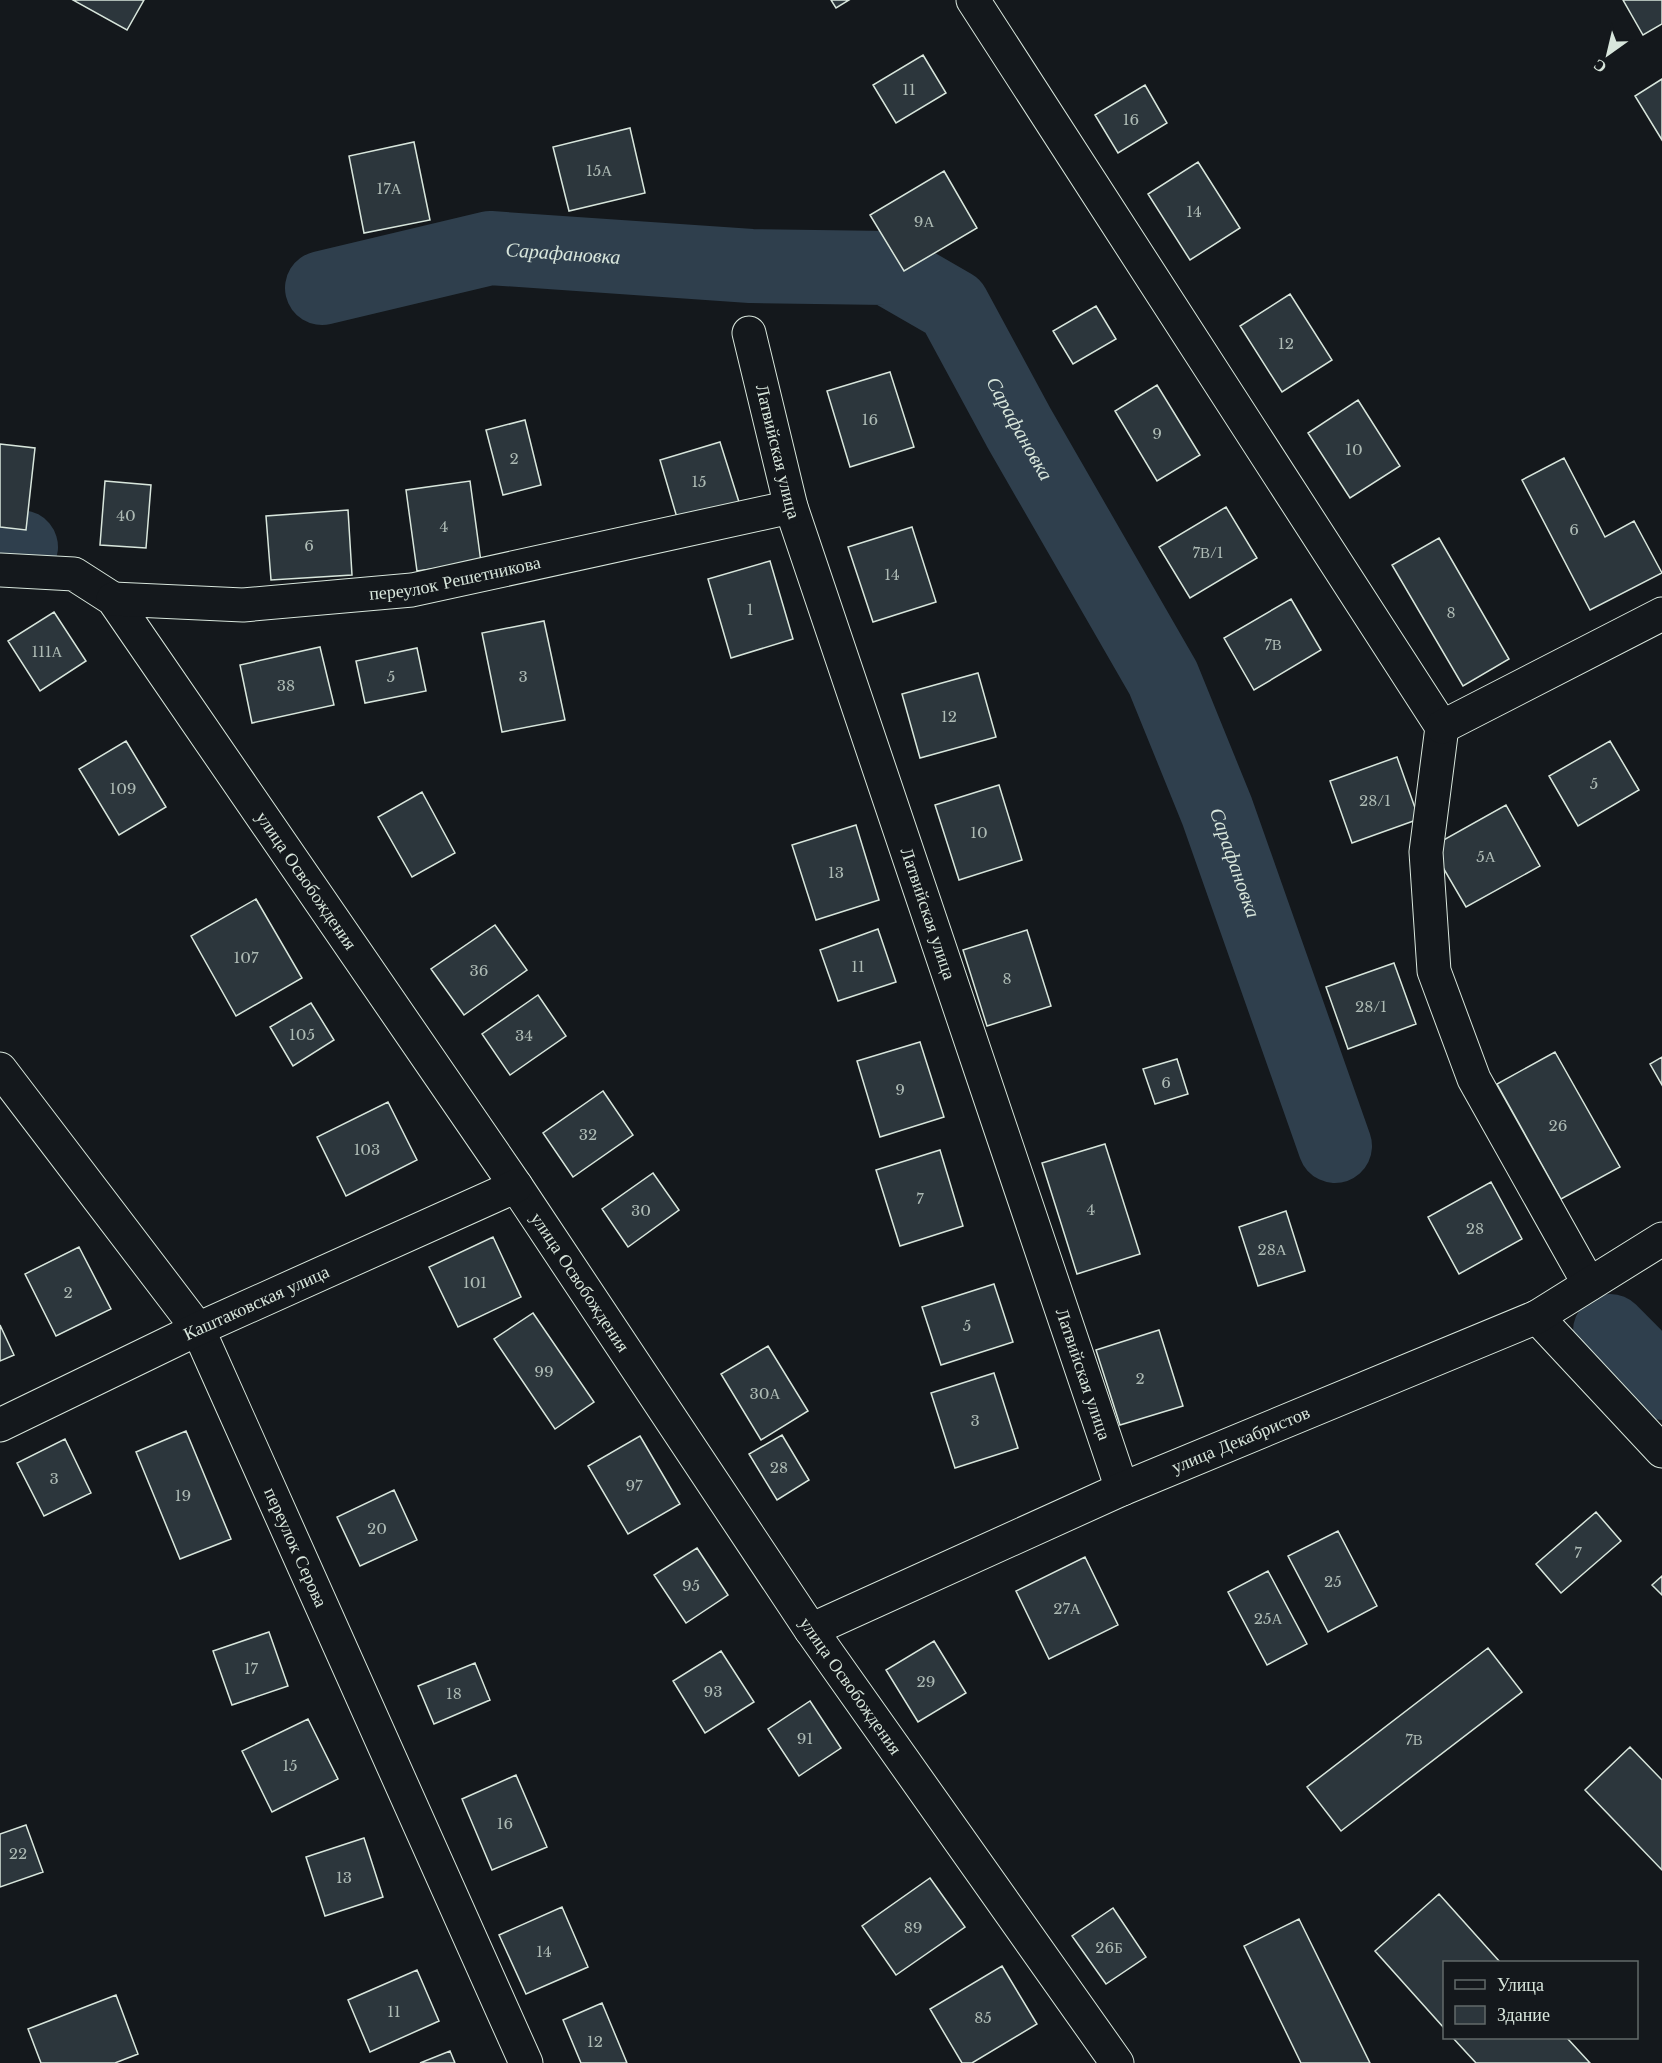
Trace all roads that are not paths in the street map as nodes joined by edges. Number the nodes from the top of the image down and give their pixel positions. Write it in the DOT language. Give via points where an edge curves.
graph roads {
  1 [pos="973,0"];
  2 [pos="749,333"];
  3 [pos="790,507"];
  4 [pos="0,570"];
  5 [pos="114,599"];
  6 [pos="1662,614"];
  7 [pos="1442,727"];
  8 [pos="0,1069"];
  9 [pos="516,1186"];
  10 [pos="1662,1239"];
  11 [pos="1589,1284"];
  12 [pos="1537,1317"];
  13 [pos="198,1329"];
  14 [pos="0,1425"];
  15 [pos="1662,1450"];
  16 [pos="1122,1489"];
  17 [pos="811,1630"];
  18 [pos="526,2063"];
  19 [pos="1117,2063"];
  1 -- 7 [label="street"];
  2 -- 3 [label="street, Латвийская улица"];
  3 -- 5 [label="street, переулок Решетникова" via="412,590 243,605"];
  3 -- 16 [label="street, Латвийская улица"];
  4 -- 5 [label="street, улица Освобождения" via="74,574"];
  5 -- 9 [label="street, улица Освобождения"];
  6 -- 7 [label="street"];
  7 -- 11 [label="street" via="1426,852 1434,971 1474,1079"];
  8 -- 13 [label="street, переулок Серова"];
  9 -- 13 [label="street, Каштаковская улица"];
  9 -- 17 [label="street, улица Освобождения"];
  10 -- 11 [label="street, улица Декабристов"];
  11 -- 12 [label="street, улица Декабристов"];
  12 -- 15 [label="street"];
  12 -- 16 [label="street, улица Декабристов"];
  13 -- 14 [label="street, Каштаковская улица"];
  13 -- 18 [label="street, переулок Серова"];
  16 -- 17 [label="street, улица Декабристов"];
  17 -- 19 [label="street, улица Освобождения"];
}
